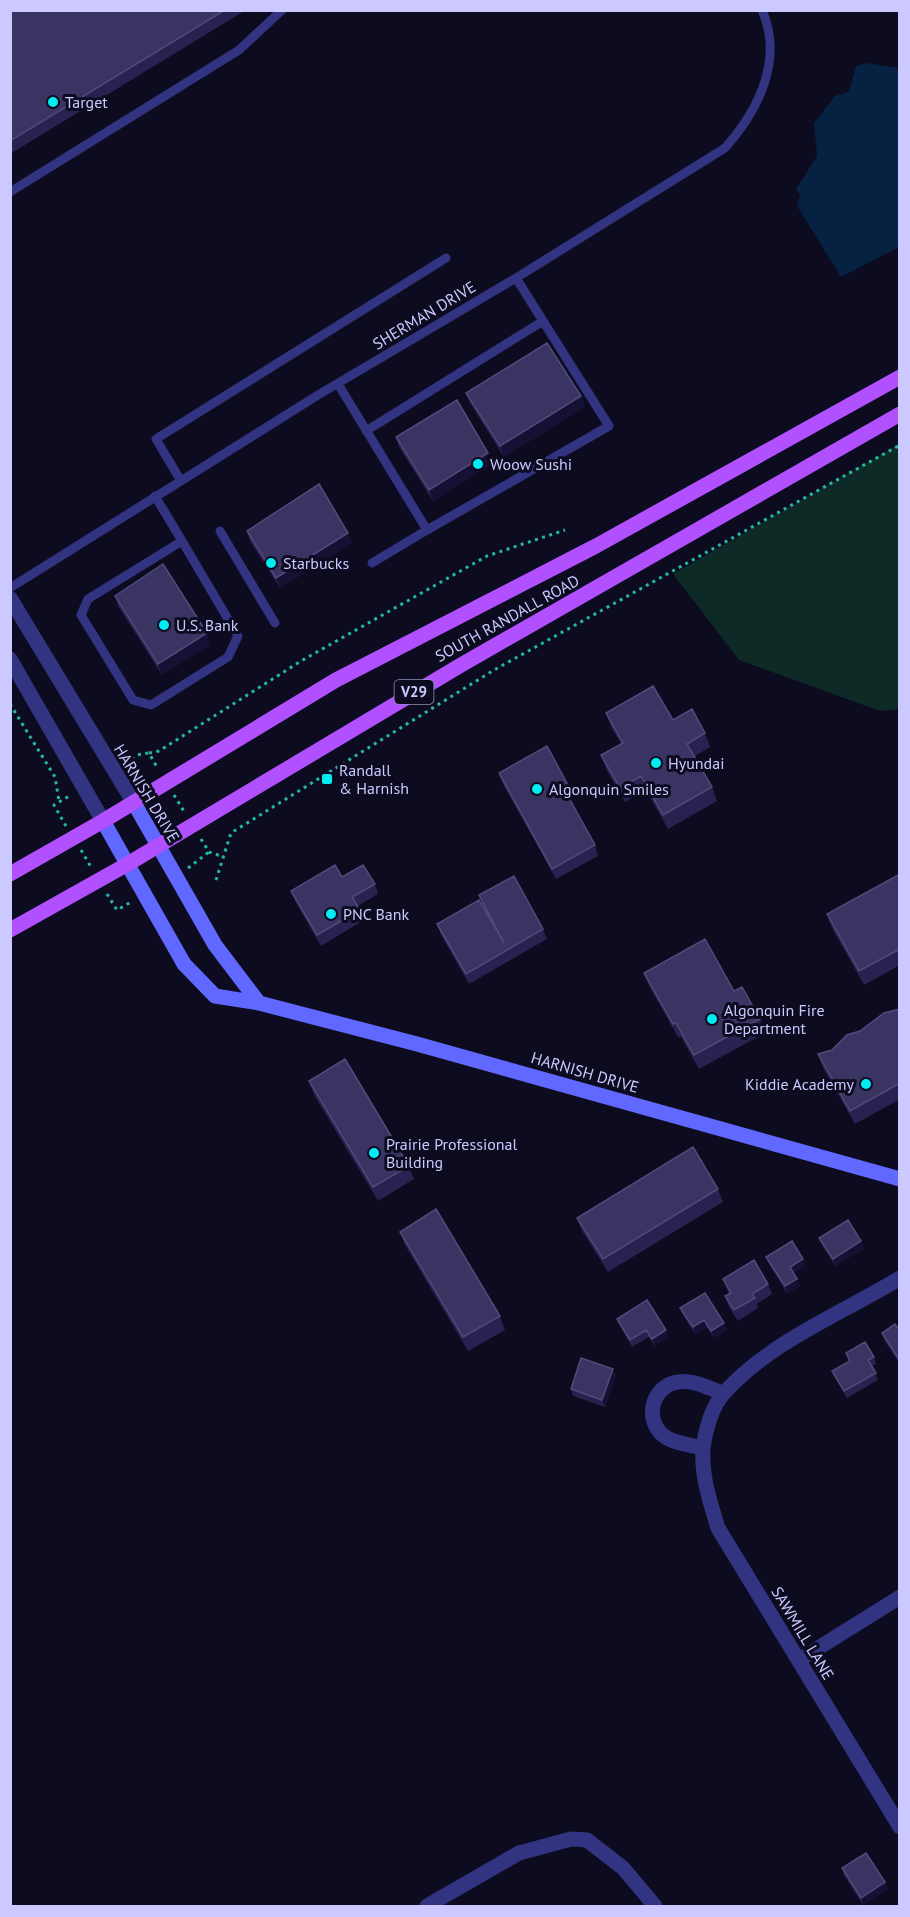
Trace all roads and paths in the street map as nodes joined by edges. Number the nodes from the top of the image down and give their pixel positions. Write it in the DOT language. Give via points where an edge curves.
graph roads {
  1 [pos="282,10"];
  2 [pos="762,10"];
  3 [pos="10,192"];
  4 [pos="446,258"];
  5 [pos="516,278"];
  6 [pos="543,321"];
  7 [pos="900,377"];
  8 [pos="338,384"];
  9 [pos="900,414"];
  10 [pos="366,431"];
  11 [pos="900,445"];
  12 [pos="181,481"];
  13 [pos="155,496"];
  14 [pos="427,530"];
  15 [pos="565,530"];
  16 [pos="220,531"];
  17 [pos="182,542"];
  18 [pos="372,563"];
  19 [pos="10,588"];
  20 [pos="10,598"];
  21 [pos="275,623"];
  22 [pos="10,659"];
  23 [pos="10,704"];
  24 [pos="149,753"];
  25 [pos="59,801"];
  26 [pos="134,803"];
  27 [pos="103,821"];
  28 [pos="159,846"];
  29 [pos="209,852"];
  30 [pos="224,857"];
  31 [pos="126,865"];
  32 [pos="10,874"];
  33 [pos="216,879"];
  34 [pos="10,930"];
  35 [pos="259,1003"];
  36 [pos="900,1179"];
  37 [pos="900,1278"];
  38 [pos="723,1393"];
  39 [pos="703,1448"];
  40 [pos="900,1597"];
  41 [pos="799,1660"];
  42 [pos="900,1827"];
  43 [pos="427,1906"];
  44 [pos="655,1906"];
  1 -- 3 [label="lane" via="239,50"];
  2 -- 5 [label="lane, SHERMAN DRIVE" via="770,40 765,84 748,119 725,147"];
  4 -- 12 [label="lane" via="156,439"];
  5 -- 6 [label="lane"];
  5 -- 8 [label="lane, SHERMAN DRIVE"];
  6 -- 10 [label="lane"];
  6 -- 14 [label="lane" via="609,426"];
  7 -- 26 [label="main road, SOUTH RANDALL ROAD" via="596,546 336,680"];
  8 -- 10 [label="lane"];
  8 -- 12 [label="lane, SHERMAN DRIVE"];
  9 -- 28 [label="main road, SOUTH RANDALL ROAD / V29" via="460,664"];
  10 -- 14 [label="lane"];
  11 -- 30 [label="path" via="494,669 231,833"];
  12 -- 13 [label="lane, SHERMAN DRIVE"];
  13 -- 17 [label="lane"];
  13 -- 19 [label="lane, SHERMAN DRIVE"];
  14 -- 18 [label="lane"];
  15 -- 24 [label="path" via="487,556 301,661 159,751"];
  16 -- 21 [label="lane"];
  17 -- 17 [label="lane" via="88,598 81,615 133,700 151,705 228,657 238,636"];
  20 -- 26 [label="street, HARNISH DRIVE"];
  22 -- 27 [label="street, HARNISH DRIVE"];
  23 -- 25 [label="path" via="55,777"];
  26 -- 27 [label="main road, SOUTH RANDALL ROAD"];
  26 -- 28 [label="street, HARNISH DRIVE"];
  27 -- 31 [label="street, HARNISH DRIVE"];
  27 -- 32 [label="main road, SOUTH RANDALL ROAD"];
  28 -- 31 [label="main road, SOUTH RANDALL ROAD / V29"];
  28 -- 35 [label="street, HARNISH DRIVE" via="215,945"];
  29 -- 30 [label="path"];
  30 -- 33 [label="path"];
  31 -- 34 [label="main road, SOUTH RANDALL ROAD / V29"];
  31 -- 35 [label="street, HARNISH DRIVE" via="184,964 200,983 215,996"];
  35 -- 36 [label="street, HARNISH DRIVE"];
  37 -- 38 [label="street, SAWMILL LANE" via="770,1353"];
  38 -- 39 [label="street, SAWMILL LANE" via="709,1421"];
  38 -- 39 [label="street" via="677,1382 667,1385 654,1401 652,1412 659,1431 677,1442"];
  39 -- 41 [label="street, SAWMILL LANE" via="706,1487 718,1528"];
  40 -- 41 [label="street"];
  41 -- 42 [label="street, SAWMILL LANE"];
  43 -- 44 [label="street" via="519,1853 571,1839 587,1840 623,1868"];
}
